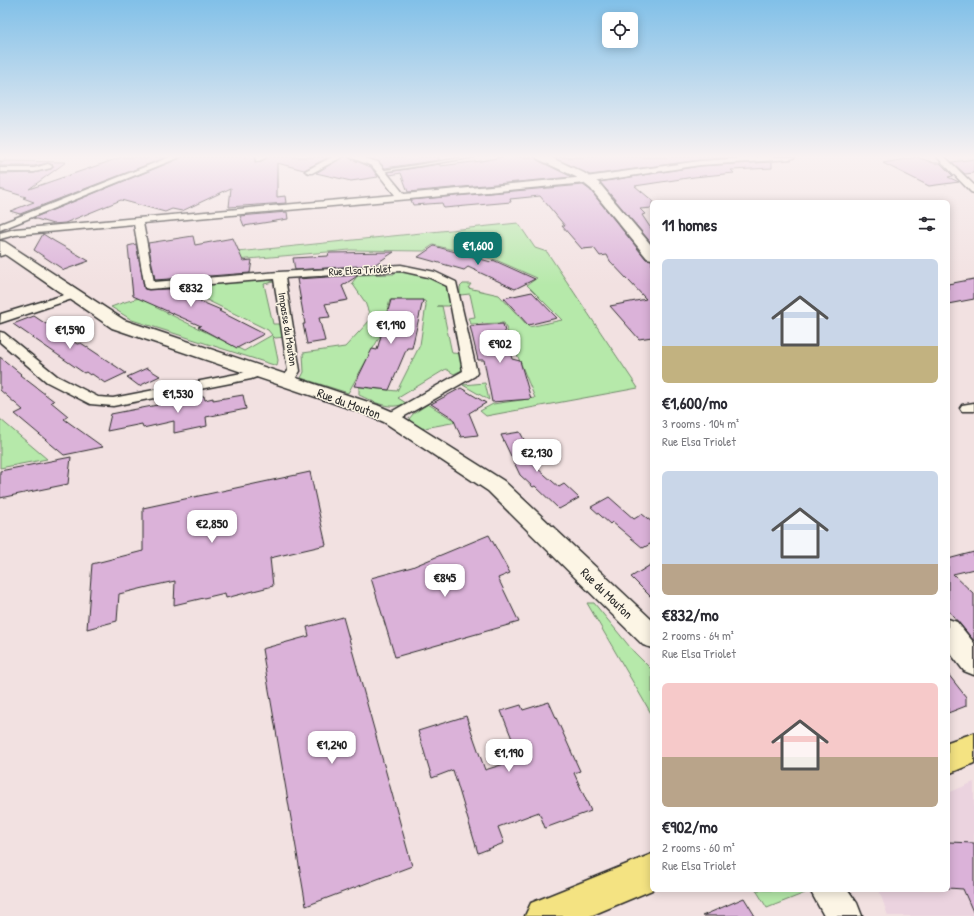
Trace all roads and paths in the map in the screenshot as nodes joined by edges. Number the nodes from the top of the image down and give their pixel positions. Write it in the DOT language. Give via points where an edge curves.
graph roads {
  1 [pos="69,200"];
  2 [pos="372,200"];
  3 [pos="606,200"];
  4 [pos="138,221"];
  5 [pos="0,227"];
  6 [pos="0,236"];
  7 [pos="3,250"];
  8 [pos="650,253"];
  9 [pos="279,275"];
  10 [pos="74,295"];
  11 [pos="0,319"];
  12 [pos="0,336"];
  13 [pos="260,371"];
  14 [pos="287,381"];
  15 [pos="391,418"];
  16 [pos="950,633"];
  17 [pos="650,635"];
  18 [pos="974,663"];
  19 [pos="974,748"];
  20 [pos="950,757"];
  21 [pos="650,873"];
  22 [pos="829,892"];
  23 [pos="544,916"];
  24 [pos="844,916"];
  1 -- 5 [label="street"];
  2 -- 4 [label="street"];
  3 -- 8 [label="street"];
  4 -- 6 [label="street" via="15,232"];
  4 -- 9 [label="street, Rue Elsa Triolet" via="149,286"];
  7 -- 10 [label="street, Rue du Mouton"];
  9 -- 14 [label="street, Impasse du Mouton" via="294,371"];
  9 -- 15 [label="street, Rue Elsa Triolet" via="402,268 431,274 452,284 470,374"];
  10 -- 11 [label="street"];
  10 -- 13 [label="street, Rue du Mouton" via="118,324"];
  12 -- 13 [label="street" via="52,379 95,401 113,402 251,375"];
  13 -- 14 [label="street, Rue du Mouton"];
  14 -- 15 [label="street, Rue du Mouton"];
  15 -- 17 [label="street, Rue du Mouton" via="496,486"];
  16 -- 18 [label="street"];
  19 -- 20 [label="main road"];
  21 -- 23 [label="main road"];
  22 -- 24 [label="street"];
}
